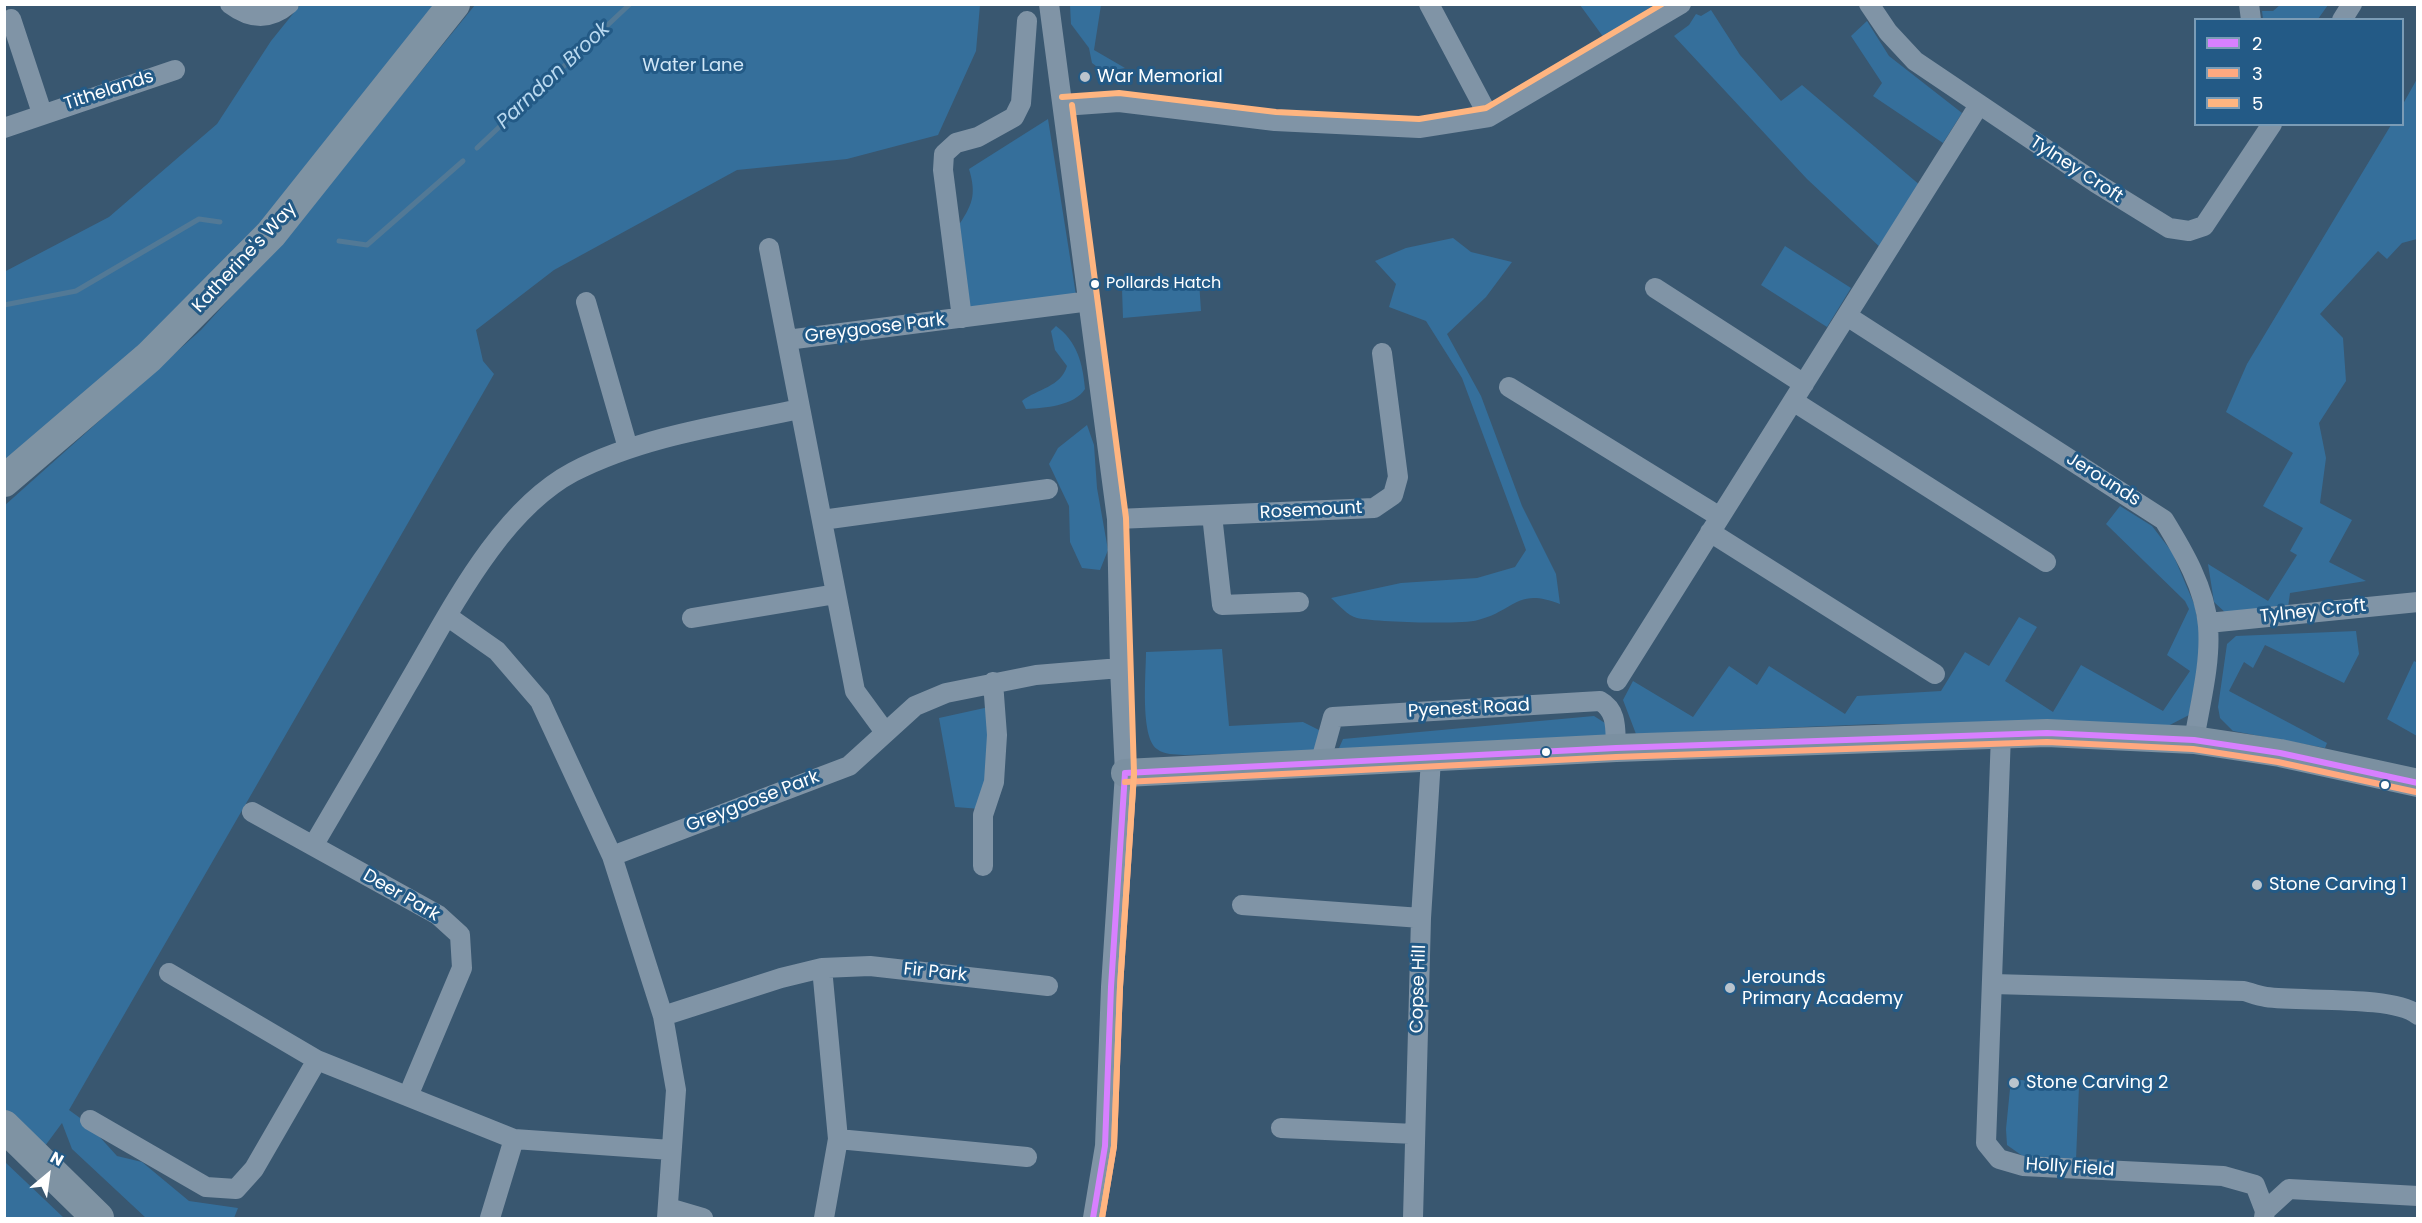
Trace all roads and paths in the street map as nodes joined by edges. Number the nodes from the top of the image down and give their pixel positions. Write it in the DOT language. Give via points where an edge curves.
graph roads {
  1 [pos="230,4"];
  2 [pos="289,4"];
  3 [pos="454,4"];
  4 [pos="1049,4"];
  5 [pos="1429,4"];
  6 [pos="1681,4"];
  7 [pos="1869,4"];
  8 [pos="2352,4"];
  9 [pos="2343,18"];
  10 [pos="11,20"];
  11 [pos="1027,21"];
  12 [pos="175,70"];
  13 [pos="1979,105"];
  14 [pos="1063,106"];
  15 [pos="42,113"];
  16 [pos="1489,117"];
  17 [pos="2271,126"];
  18 [pos="4,128"];
  19 [pos="770,248"];
  20 [pos="1655,288"];
  21 [pos="1090,301"];
  22 [pos="586,302"];
  23 [pos="1847,316"];
  24 [pos="962,318"];
  25 [pos="787,340"];
  26 [pos="1382,353"];
  27 [pos="1804,384"];
  28 [pos="1509,387"];
  29 [pos="1793,401"];
  30 [pos="800,409"];
  31 [pos="628,448"];
  32 [pos="4,481"];
  33 [pos="1048,489"];
  34 [pos="1212,515"];
  35 [pos="1118,519"];
  36 [pos="822,520"];
  37 [pos="1715,525"];
  38 [pos="2046,562"];
  39 [pos="836,594"];
  40 [pos="1299,602"];
  41 [pos="2418,602"];
  42 [pos="447,616"];
  43 [pos="692,618"];
  44 [pos="2208,623"];
  45 [pos="1120,668"];
  46 [pos="1935,674"];
  47 [pos="1617,681"];
  48 [pos="993,682"];
  49 [pos="885,732"];
  50 [pos="2001,734"];
  51 [pos="2194,740"];
  52 [pos="1616,748"];
  53 [pos="1431,759"];
  54 [pos="1320,764"];
  55 [pos="1125,773"];
  56 [pos="2418,783"];
  57 [pos="252,812"];
  58 [pos="313,846"];
  59 [pos="612,856"];
  60 [pos="982,866"];
  61 [pos="1242,905"];
  62 [pos="1421,918"];
  63 [pos="822,968"];
  64 [pos="169,973"];
  65 [pos="1993,984"];
  66 [pos="1048,986"];
  67 [pos="2418,1015"];
  68 [pos="663,1016"];
  69 [pos="317,1060"];
  70 [pos="408,1096"];
  71 [pos="90,1120"];
  72 [pos="4,1126"];
  73 [pos="1281,1128"];
  74 [pos="1415,1134"];
  75 [pos="514,1139"];
  76 [pos="838,1139"];
  77 [pos="671,1150"];
  78 [pos="1027,1157"];
  79 [pos="2418,1196"];
  80 [pos="668,1213"];
  81 [pos="2264,1215"];
  82 [pos="98,1218"];
  83 [pos="490,1218"];
  84 [pos="703,1218"];
  85 [pos="824,1218"];
  86 [pos="1094,1218"];
  87 [pos="1413,1218"];
  1 -- 2 [label="street" via="243,14 260,18"];
  3 -- 32 [label="main road, Katherine's Way" via="271,234 149,357"];
  4 -- 14 [label="street"];
  5 -- 16 [label="street"];
  6 -- 16 [label="street"];
  7 -- 13 [label="street, Tylney Croft" via="1915,62"];
  8 -- 9 [label="street"];
  10 -- 15 [label="street, Tithelands"];
  11 -- 24 [label="street, Greygoose Park" via="1021,103 1014,117 978,137 956,143 944,154"];
  12 -- 15 [label="street, Tithelands"];
  13 -- 17 [label="street, Tylney Croft" via="2144,214 2169,228 2188,231 2204,226"];
  13 -- 23 [label="street"];
  14 -- 16 [label="street" via="1119,102 1275,121 1419,128"];
  14 -- 21 [label="street"];
  15 -- 18 [label="street, Tithelands"];
  19 -- 25 [label="street, Greygoose Park"];
  20 -- 27 [label="street"];
  21 -- 24 [label="street, Greygoose Park"];
  21 -- 35 [label="street"];
  22 -- 31 [label="street"];
  23 -- 27 [label="street"];
  23 -- 44 [label="street, Jerounds" via="2164,520 2196,582"];
  24 -- 25 [label="street, Greygoose Park"];
  25 -- 30 [label="street, Greygoose Park"];
  26 -- 34 [label="street, Rosemount" via="1398,465 1393,495 1374,508"];
  27 -- 29 [label="street"];
  28 -- 37 [label="street"];
  29 -- 37 [label="street"];
  29 -- 38 [label="street"];
  30 -- 31 [label="street"];
  30 -- 36 [label="street, Greygoose Park"];
  31 -- 42 [label="street" via="572,473 528,505 492,547"];
  33 -- 36 [label="street"];
  34 -- 35 [label="street, Rosemount"];
  34 -- 40 [label="street" via="1222,605"];
  35 -- 45 [label="street"];
  36 -- 39 [label="street, Greygoose Park"];
  37 -- 46 [label="street"];
  37 -- 47 [label="street"];
  39 -- 43 [label="street"];
  39 -- 49 [label="street, Greygoose Park" via="855,692"];
  41 -- 44 [label="street, Tylney Croft"];
  42 -- 58 [label="street"];
  42 -- 59 [label="street" via="497,651 540,700"];
  44 -- 51 [label="street, Jerounds"];
  45 -- 48 [label="street, Greygoose Park"];
  45 -- 55 [label="street"];
  48 -- 49 [label="street, Greygoose Park" via="962,687 915,706"];
  48 -- 60 [label="street" via="997,735 994,782 983,815"];
  49 -- 59 [label="street, Greygoose Park" via="849,766"];
  50 -- 51 [label="street"];
  50 -- 52 [label="street"];
  50 -- 65 [label="street, Holly Field"];
  51 -- 56 [label="street" via="2280,753"];
  52 -- 53 [label="street"];
  52 -- 54 [label="street, Pyenest Road" via="1614,716 1610,706 1600,701 1333,717"];
  53 -- 54 [label="street"];
  53 -- 62 [label="street, Copse Hill"];
  54 -- 55 [label="street"];
  55 -- 86 [label="street" via="1111,987 1106,1146"];
  57 -- 58 [label="street, Deer Park"];
  58 -- 70 [label="street, Deer Park" via="438,915 460,935 462,968"];
  59 -- 68 [label="street"];
  61 -- 62 [label="street"];
  62 -- 74 [label="street, Copse Hill"];
  63 -- 66 [label="street, Fir Park" via="870,966"];
  63 -- 68 [label="street, Fir Park"];
  63 -- 76 [label="street"];
  64 -- 69 [label="street"];
  65 -- 67 [label="street" via="2244,991 2265,997 2388,1004"];
  65 -- 81 [label="street, Holly Field" via="1986,1143 1999,1159 2023,1166 2223,1176 2255,1185"];
  68 -- 77 [label="street" via="676,1090"];
  69 -- 70 [label="street"];
  69 -- 71 [label="street" via="254,1169 236,1189 206,1187"];
  70 -- 75 [label="street"];
  72 -- 82 [label="main road"];
  73 -- 74 [label="street"];
  74 -- 87 [label="street, Copse Hill"];
  75 -- 77 [label="street"];
  75 -- 83 [label="street"];
  76 -- 78 [label="street"];
  76 -- 85 [label="street"];
  77 -- 80 [label="street"];
  79 -- 81 [label="street, Holly Field" via="2289,1189"];
  80 -- 84 [label="street"];
}
